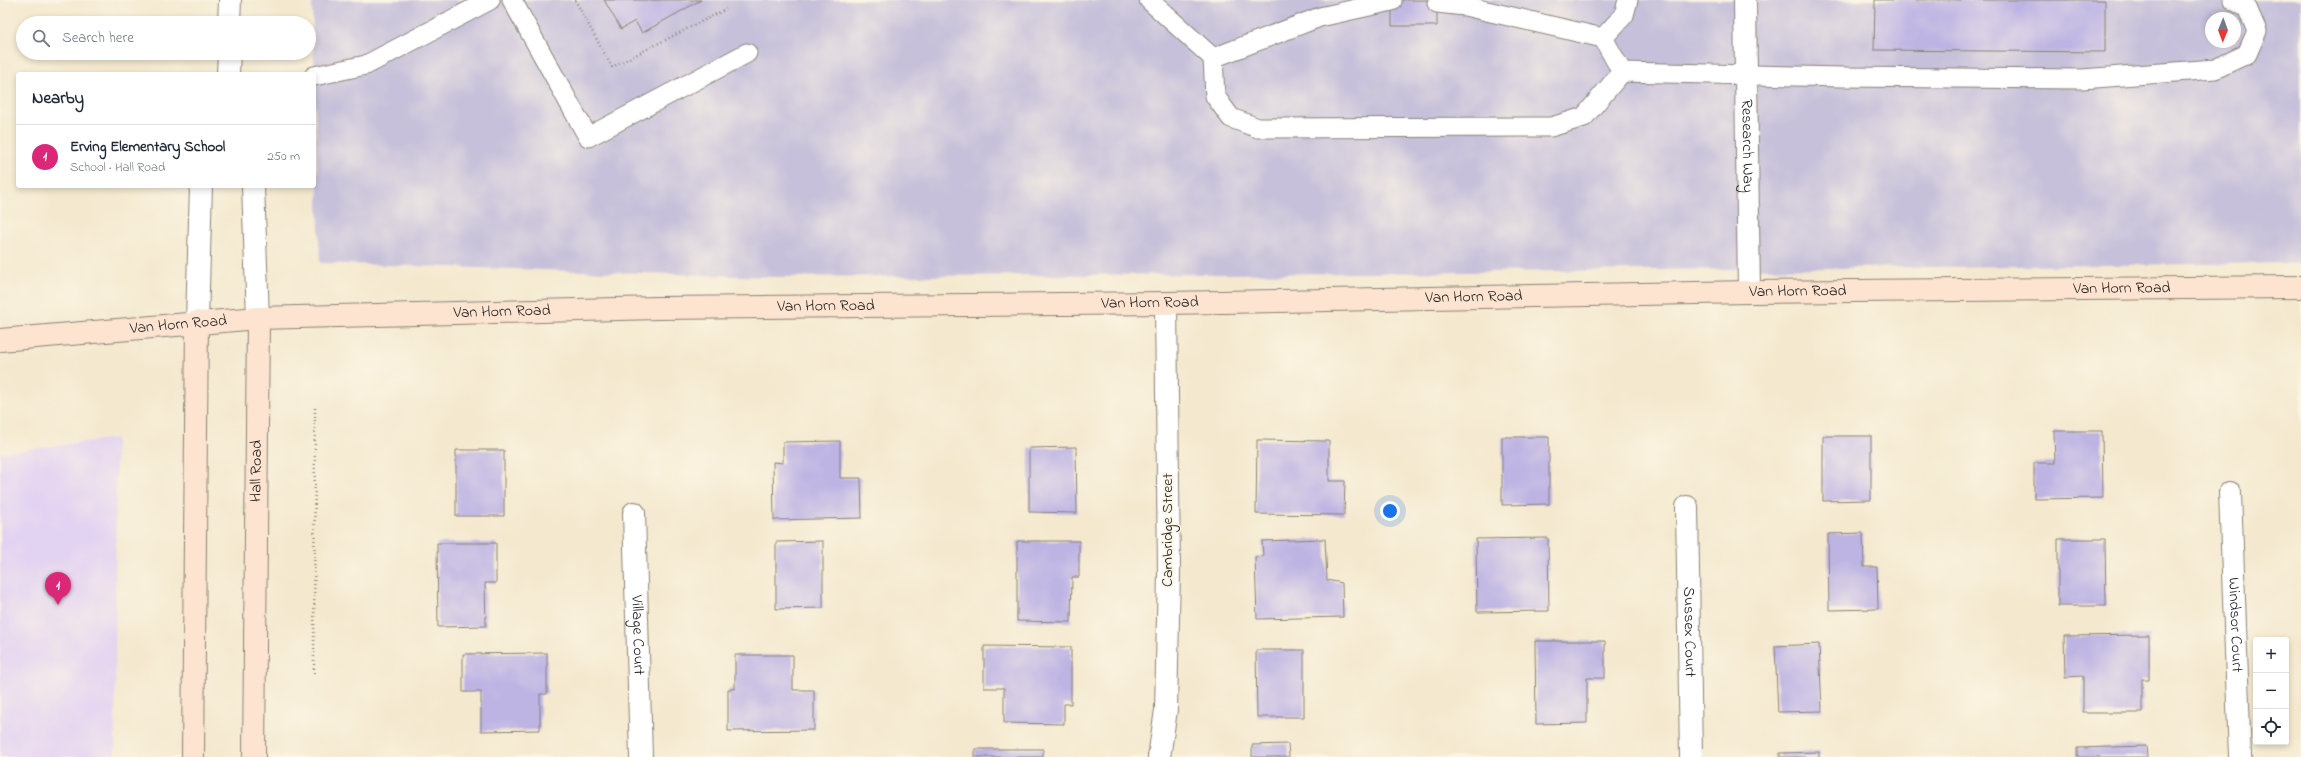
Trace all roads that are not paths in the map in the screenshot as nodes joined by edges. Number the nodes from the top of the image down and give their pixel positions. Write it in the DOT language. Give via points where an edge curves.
graph roads {
  1 [pos="230,0"];
  2 [pos="490,0"];
  3 [pos="512,0"];
  4 [pos="1149,0"];
  5 [pos="1628,0"];
  6 [pos="1746,0"];
  7 [pos="2232,0"];
  8 [pos="1392,1"];
  9 [pos="1437,2"];
  10 [pos="229,16"];
  11 [pos="1603,38"];
  12 [pos="747,53"];
  13 [pos="1213,58"];
  14 [pos="229,60"];
  15 [pos="228,72"];
  16 [pos="1622,72"];
  17 [pos="316,76"];
  18 [pos="1746,76"];
  19 [pos="201,188"];
  20 [pos="253,188"];
  21 [pos="2301,287"];
  22 [pos="1749,292"];
  23 [pos="1166,303"];
  24 [pos="258,318"];
  25 [pos="197,322"];
  26 [pos="0,340"];
  27 [pos="2230,493"];
  28 [pos="1687,507"];
  29 [pos="634,513"];
  30 [pos="193,757"];
  31 [pos="254,757"];
  32 [pos="641,757"];
  33 [pos="1160,757"];
  34 [pos="1691,757"];
  35 [pos="2240,757"];
  1 -- 10 [label="street"];
  2 -- 17 [label="lane" via="366,65"];
  3 -- 12 [label="lane" via="588,137"];
  4 -- 13 [label="lane"];
  5 -- 11 [label="lane" via="1624,15"];
  6 -- 18 [label="street, Research Way"];
  7 -- 18 [label="lane" via="2247,8 2257,31 2247,54 2215,69 2082,79"];
  8 -- 13 [label="lane" via="1320,17"];
  9 -- 11 [label="lane" via="1465,6"];
  11 -- 16 [label="lane"];
  13 -- 16 [label="lane" via="1215,96 1231,118 1258,128 1551,127 1584,117"];
  14 -- 15 [label="street"];
  16 -- 18 [label="lane"];
  18 -- 22 [label="street, Research Way"];
  19 -- 25 [label="street"];
  20 -- 24 [label="street, Hall Road"];
  21 -- 22 [label="main road, Van Horn Road"];
  22 -- 23 [label="main road, Van Horn Road"];
  23 -- 24 [label="main road, Van Horn Road" via="658,308"];
  23 -- 33 [label="street, Cambridge Street" via="1169,572 1166,710"];
  24 -- 25 [label="main road, Van Horn Road"];
  24 -- 31 [label="main road, Hall Road"];
  25 -- 26 [label="main road, Van Horn Road"];
  25 -- 30 [label="main road"];
  27 -- 35 [label="street, Windsor Court"];
  28 -- 34 [label="street, Sussex Court"];
  29 -- 32 [label="street, Village Court"];
}
